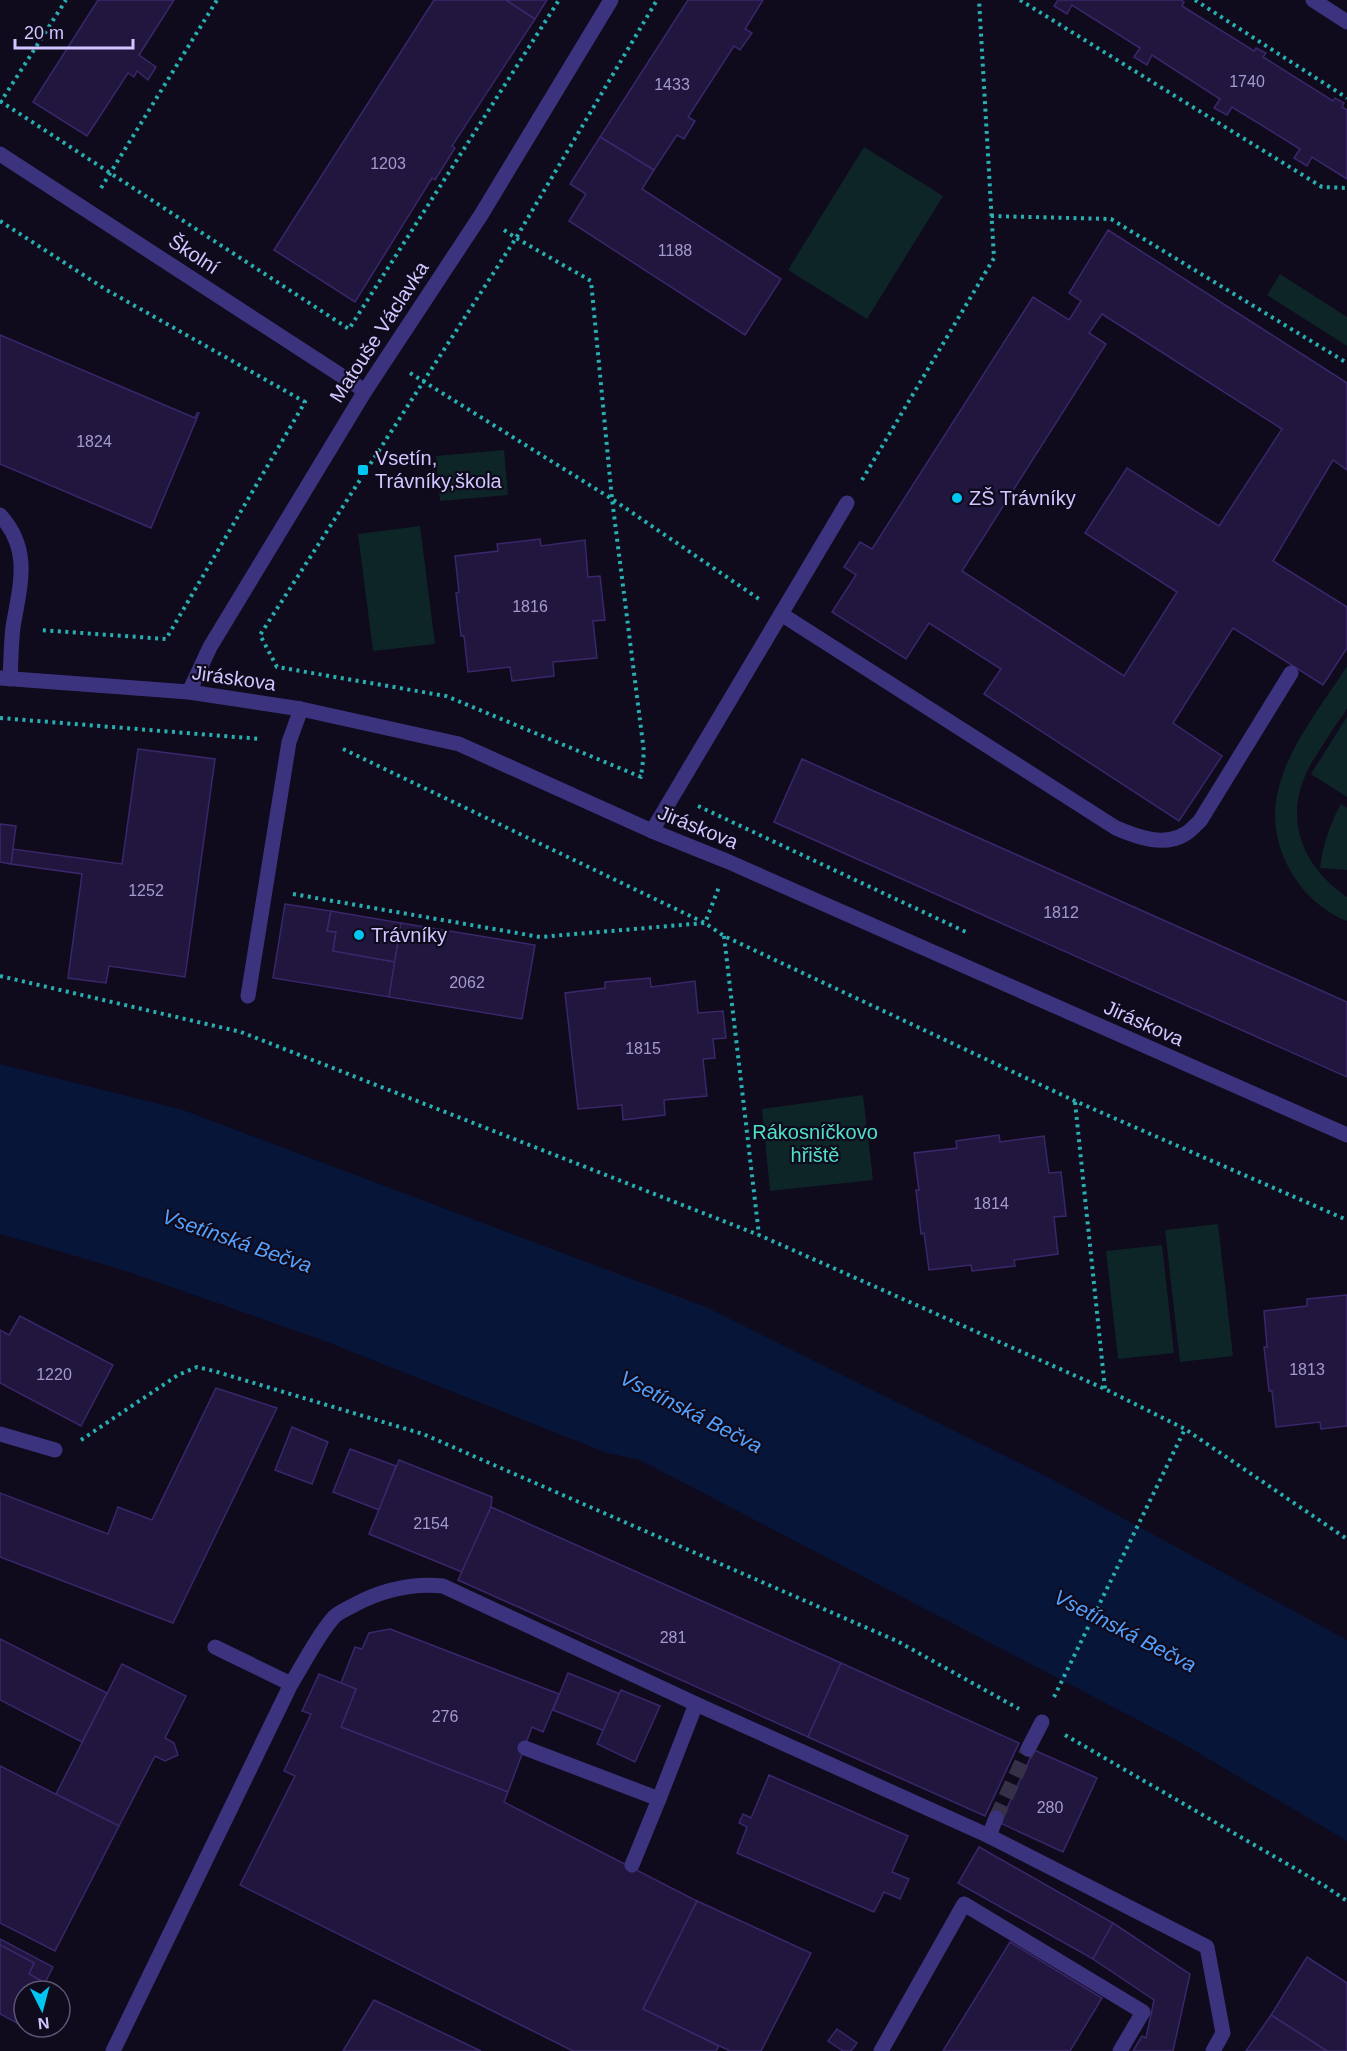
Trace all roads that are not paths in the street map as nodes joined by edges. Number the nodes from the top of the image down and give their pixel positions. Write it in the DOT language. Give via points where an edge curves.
graph roads {
  1 [pos="611,0"];
  2 [pos="1313,0"];
  3 [pos="1347,22"];
  4 [pos="0,154"];
  5 [pos="365,391"];
  6 [pos="847,503"];
  7 [pos="0,515"];
  8 [pos="781,614"];
  9 [pos="1292,673"];
  10 [pos="5,679"];
  11 [pos="189,692"];
  12 [pos="301,709"];
  13 [pos="652,831"];
  14 [pos="248,996"];
  15 [pos="1347,1136"];
  16 [pos="0,1434"];
  17 [pos="55,1450"];
  18 [pos="215,1647"];
  19 [pos="291,1684"];
  20 [pos="696,1704"];
  21 [pos="1042,1722"];
  22 [pos="525,1748"];
  23 [pos="1028,1749"];
  24 [pos="659,1800"];
  25 [pos="996,1818"];
  26 [pos="989,1836"];
  27 [pos="632,1865"];
  28 [pos="113,2051"];
  29 [pos="881,2051"];
  30 [pos="1120,2051"];
  31 [pos="1213,2051"];
  1 -- 5 [label="street, Matouše Václavka" via="481,215"];
  2 -- 3 [label="street"];
  4 -- 5 [label="street, Školní"];
  5 -- 11 [label="street, Matouše Václavka" via="210,647"];
  6 -- 8 [label="street"];
  7 -- 10 [label="street" via="19,545 22,565"];
  8 -- 9 [label="street" via="1116,828 1142,839 1165,840 1185,835 1200,821"];
  8 -- 13 [label="street"];
  10 -- 11 [label="street, Jiráskova"];
  11 -- 12 [label="street, Jiráskova"];
  12 -- 13 [label="street, Jiráskova" via="459,744"];
  12 -- 14 [label="street" via="289,742"];
  13 -- 15 [label="street, Jiráskova"];
  16 -- 17 [label="street"];
  18 -- 19 [label="street"];
  19 -- 20 [label="street" via="335,1615 396,1588 423,1585 443,1586"];
  19 -- 28 [label="street"];
  20 -- 24 [label="street"];
  20 -- 26 [label="street"];
  21 -- 23 [label="street"];
  22 -- 24 [label="street"];
  24 -- 27 [label="street"];
  25 -- 26 [label="street"];
  26 -- 31 [label="street" via="1207,1947 1223,2033"];
  29 -- 30 [label="street" via="964,1904 1143,2012"];
}
